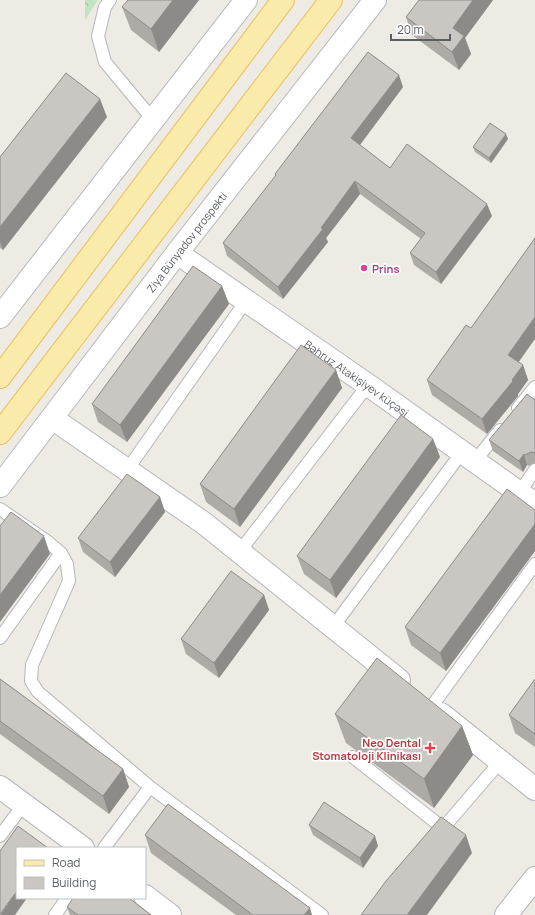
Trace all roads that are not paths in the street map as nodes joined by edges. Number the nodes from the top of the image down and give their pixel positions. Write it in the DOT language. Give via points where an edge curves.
graph roads {
  1 [pos="110,0"];
  2 [pos="246,0"];
  3 [pos="283,0"];
  4 [pos="331,0"];
  5 [pos="375,0"];
  6 [pos="154,121"];
  7 [pos="177,253"];
  8 [pos="246,301"];
  9 [pos="4,304"];
  10 [pos="0,377"];
  11 [pos="368,385"];
  12 [pos="535,387"];
  13 [pos="52,418"];
  14 [pos="0,434"];
  15 [pos="469,457"];
  16 [pos="127,470"];
  17 [pos="535,470"];
  18 [pos="0,486"];
  19 [pos="527,498"];
  20 [pos="0,509"];
  21 [pos="240,551"];
  22 [pos="60,553"];
  23 [pos="535,564"];
  24 [pos="333,627"];
  25 [pos="0,638"];
  26 [pos="421,698"];
  27 [pos="353,757"];
  28 [pos="500,762"];
  29 [pos="0,787"];
  30 [pos="150,787"];
  31 [pos="535,789"];
  32 [pos="24,804"];
  33 [pos="443,828"];
  34 [pos="0,836"];
  35 [pos="428,846"];
  36 [pos="82,847"];
  37 [pos="105,847"];
  38 [pos="535,878"];
  39 [pos="146,897"];
  40 [pos="66,899"];
  41 [pos="55,915"];
  42 [pos="170,915"];
  43 [pos="322,915"];
  44 [pos="506,915"];
  1 -- 6 [label="lane" via="105,6 98,36 105,62"];
  2 -- 6 [label="street"];
  3 -- 10 [label="main road"];
  4 -- 14 [label="main road"];
  5 -- 7 [label="street, Ziya Bünyadov prospekti"];
  6 -- 9 [label="street"];
  7 -- 8 [label="street, Bəhruz Atakişiyev küçəsi"];
  7 -- 13 [label="street, Ziya Bünyadov prospekti"];
  8 -- 11 [label="street, Bəhruz Atakişiyev küçəsi"];
  8 -- 16 [label="lane"];
  11 -- 15 [label="street, Bəhruz Atakişiyev küçəsi"];
  11 -- 21 [label="lane"];
  12 -- 15 [label="lane" via="508,421"];
  13 -- 16 [label="street"];
  13 -- 18 [label="street, Ziya Bünyadov prospekti"];
  15 -- 19 [label="street, Bəhruz Atakişiyev küçəsi"];
  15 -- 24 [label="lane"];
  16 -- 21 [label="street"];
  17 -- 19 [label="lane"];
  20 -- 22 [label="lane"];
  21 -- 24 [label="street"];
  22 -- 25 [label="lane"];
  22 -- 30 [label="lane" via="67,564 69,581 32,665 31,681 38,692"];
  23 -- 26 [label="lane"];
  24 -- 26 [label="street"];
  26 -- 28 [label="street"];
  27 -- 33 [label="lane"];
  28 -- 31 [label="street"];
  28 -- 33 [label="lane"];
  29 -- 32 [label="street"];
  30 -- 37 [label="lane"];
  30 -- 43 [label="lane"];
  32 -- 34 [label="lane"];
  32 -- 36 [label="street"];
  33 -- 35 [label="lane"];
  38 -- 44 [label="street"];
  39 -- 42 [label="street"];
  40 -- 41 [label="lane"];
}
